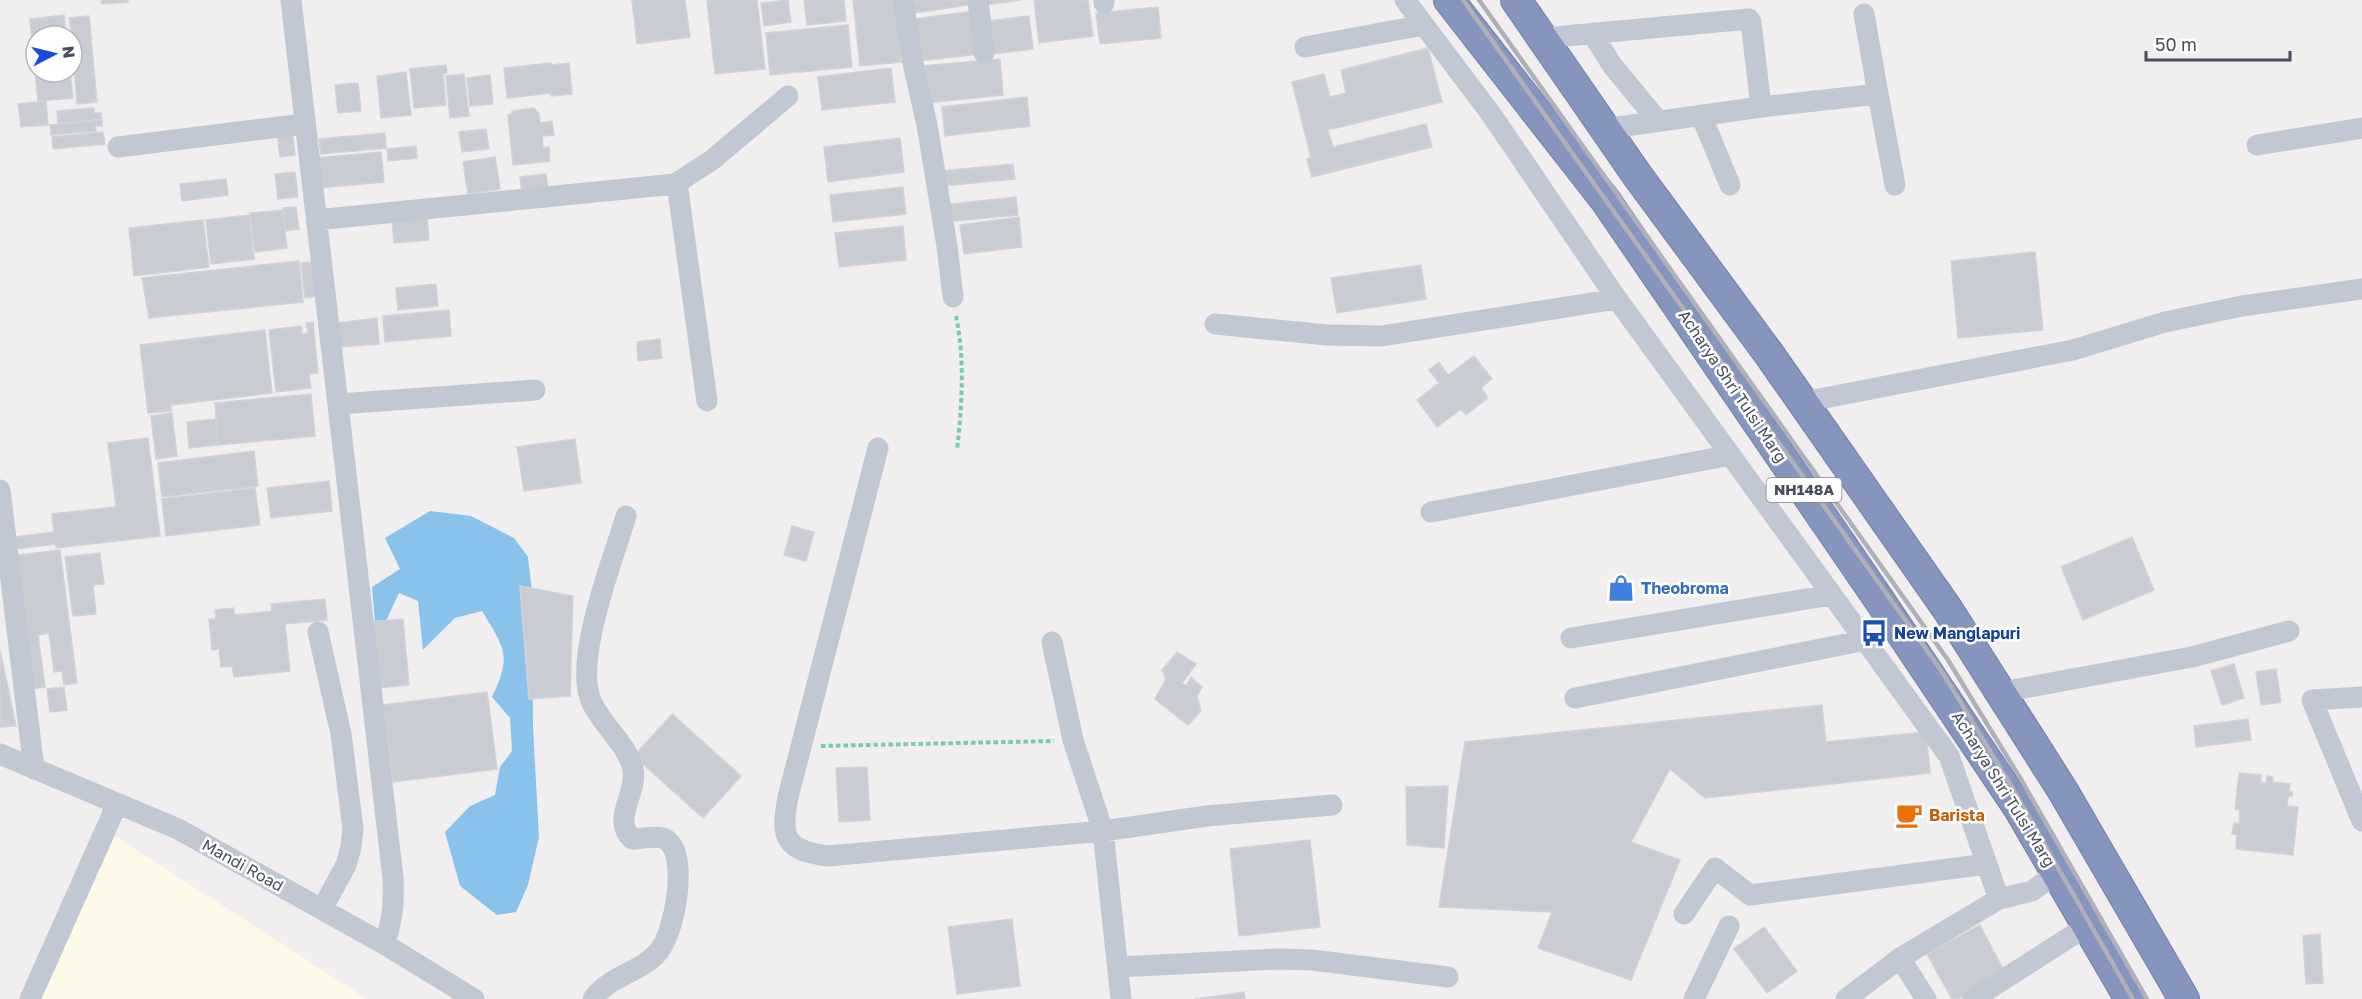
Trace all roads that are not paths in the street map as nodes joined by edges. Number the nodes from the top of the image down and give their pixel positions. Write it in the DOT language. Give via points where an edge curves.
graph roads {
  1 [pos="291,0"];
  2 [pos="903,0"];
  3 [pos="978,0"];
  4 [pos="1405,0"];
  5 [pos="1449,0"];
  6 [pos="1516,0"];
  7 [pos="1530,0"];
  8 [pos="1864,14"];
  9 [pos="1424,25"];
  10 [pos="1592,33"];
  11 [pos="1554,38"];
  12 [pos="1305,47"];
  13 [pos="984,53"];
  14 [pos="1878,94"];
  15 [pos="788,96"];
  16 [pos="1761,107"];
  17 [pos="1701,115"];
  18 [pos="1658,121"];
  19 [pos="304,124"];
  20 [pos="1618,127"];
  21 [pos="2362,128"];
  22 [pos="2257,145"];
  23 [pos="118,147"];
  24 [pos="676,183"];
  25 [pos="1895,184"];
  26 [pos="1730,185"];
  27 [pos="316,220"];
  28 [pos="2362,289"];
  29 [pos="953,297"];
  30 [pos="1617,299"];
  31 [pos="1215,324"];
  32 [pos="535,390"];
  33 [pos="1814,400"];
  34 [pos="708,401"];
  35 [pos="339,404"];
  36 [pos="878,448"];
  37 [pos="1731,455"];
  38 [pos="0,490"];
  39 [pos="1431,512"];
  40 [pos="626,516"];
  41 [pos="1831,595"];
  42 [pos="2289,631"];
  43 [pos="318,632"];
  44 [pos="1571,638"];
  45 [pos="1866,640"];
  46 [pos="1052,642"];
  47 [pos="2013,690"];
  48 [pos="2362,697"];
  49 [pos="1575,698"];
  50 [pos="0,754"];
  51 [pos="34,769"];
  52 [pos="2054,777"];
  53 [pos="117,804"];
  54 [pos="1332,805"];
  55 [pos="2018,807"];
  56 [pos="2362,821"];
  57 [pos="1102,831"];
  58 [pos="1987,864"];
  59 [pos="2057,873"];
  60 [pos="1999,898"];
  61 [pos="322,909"];
  62 [pos="1684,914"];
  63 [pos="1729,926"];
  64 [pos="2087,926"];
  65 [pos="384,944"];
  66 [pos="1900,957"];
  67 [pos="1118,967"];
  68 [pos="1448,977"];
  69 [pos="30,999"];
  70 [pos="474,999"];
  71 [pos="593,999"];
  72 [pos="1122,999"];
  73 [pos="1694,999"];
  74 [pos="1846,999"];
  75 [pos="1926,999"];
  76 [pos="1973,999"];
  77 [pos="2130,999"];
  78 [pos="2184,999"];
  79 [pos="2195,999"];
  1 -- 19 [label="street"];
  2 -- 29 [label="street"];
  3 -- 13 [label="street"];
  4 -- 9 [label="street"];
  5 -- 55 [label="highway, Acharya Shri Tulsi Marg / NH148A" via="1606,201"];
  6 -- 52 [label="highway, NH148A" via="1948,610"];
  7 -- 11 [label="street"];
  8 -- 14 [label="street"];
  9 -- 12 [label="street"];
  9 -- 30 [label="street" via="1491,114"];
  10 -- 11 [label="street"];
  10 -- 16 [label="street" via="1749,19"];
  10 -- 18 [label="street" via="1612,65"];
  11 -- 20 [label="street"];
  14 -- 16 [label="street"];
  14 -- 25 [label="street"];
  15 -- 24 [label="street" via="712,160"];
  16 -- 17 [label="street"];
  17 -- 18 [label="street"];
  17 -- 26 [label="street"];
  18 -- 20 [label="street"];
  19 -- 23 [label="street"];
  19 -- 27 [label="street"];
  20 -- 33 [label="street" via="1771,332"];
  21 -- 22 [label="street"];
  24 -- 27 [label="street"];
  24 -- 34 [label="street"];
  27 -- 35 [label="street"];
  28 -- 33 [label="street" via="2242,306 2165,322 2073,350"];
  30 -- 31 [label="street" via="1382,336"];
  30 -- 37 [label="street"];
  32 -- 35 [label="street"];
  33 -- 47 [label="street"];
  35 -- 65 [label="street" via="393,878 392,920"];
  36 -- 57 [label="street" via="784,819 791,844 805,853 828,856"];
  37 -- 39 [label="street"];
  37 -- 41 [label="street"];
  38 -- 51 [label="street"];
  40 -- 71 [label="street" via="594,621 587,689 591,703 629,757 632,768 625,832 632,839 662,837 668,841 678,876 676,906 660,949 650,960 605,984"];
  41 -- 44 [label="street"];
  41 -- 45 [label="street"];
  42 -- 47 [label="street" via="2192,657"];
  43 -- 61 [label="street" via="341,734 353,829 346,865"];
  45 -- 49 [label="street"];
  45 -- 58 [label="street" via="1949,756"];
  46 -- 57 [label="street" via="1073,740"];
  47 -- 79 [label="street"];
  48 -- 56 [label="street" via="2312,700"];
  50 -- 51 [label="street, Mandi Road"];
  51 -- 53 [label="street, Mandi Road"];
  52 -- 55 [label="highway"];
  52 -- 78 [label="highway, NH148A"];
  53 -- 61 [label="street, Mandi Road" via="178,830"];
  53 -- 69 [label="street"];
  54 -- 57 [label="street" via="1207,816"];
  55 -- 59 [label="highway, Acharya Shri Tulsi Marg / NH148A"];
  57 -- 67 [label="street"];
  58 -- 60 [label="street"];
  58 -- 62 [label="street" via="1750,895 1715,868"];
  59 -- 60 [label="street" via="2032,891"];
  59 -- 64 [label="highway, Acharya Shri Tulsi Marg / NH148A"];
  60 -- 66 [label="street"];
  61 -- 65 [label="street, Mandi Road"];
  63 -- 73 [label="street"];
  64 -- 76 [label="street"];
  64 -- 77 [label="highway, Acharya Shri Tulsi Marg / NH148A"];
  65 -- 70 [label="street, Mandi Road"];
  66 -- 74 [label="street"];
  66 -- 75 [label="street"];
  67 -- 68 [label="street" via="1278,958"];
  67 -- 72 [label="street"];
}
